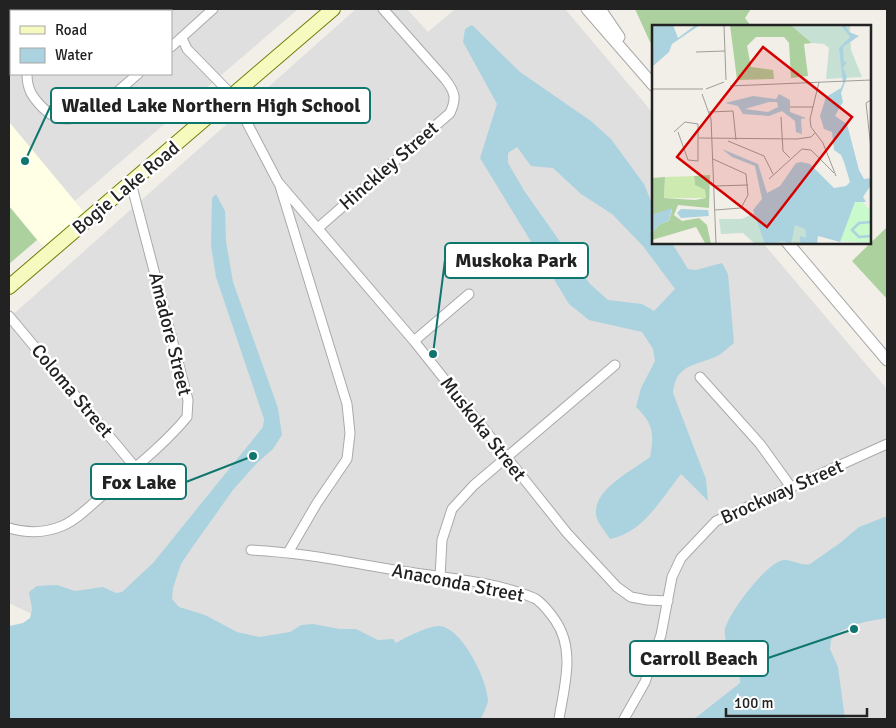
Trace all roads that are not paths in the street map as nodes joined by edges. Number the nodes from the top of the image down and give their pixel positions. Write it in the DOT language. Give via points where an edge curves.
graph roads {
  1 [pos="213,9"];
  2 [pos="333,9"];
  3 [pos="383,9"];
  4 [pos="587,9"];
  5 [pos="600,9"];
  6 [pos="182,38"];
  7 [pos="172,46"];
  8 [pos="27,75"];
  9 [pos="137,75"];
  10 [pos="652,85"];
  11 [pos="652,85"];
  12 [pos="233,96"];
  13 [pos="278,182"];
  14 [pos="131,183"];
  15 [pos="318,228"];
  16 [pos="789,244"];
  17 [pos="9,287"];
  18 [pos="469,294"];
  19 [pos="9,316"];
  20 [pos="414,341"];
  21 [pos="887,360"];
  22 [pos="615,365"];
  23 [pos="700,377"];
  24 [pos="887,444"];
  25 [pos="506,458"];
  26 [pos="135,467"];
  27 [pos="791,488"];
  28 [pos="9,528"];
  29 [pos="251,550"];
  30 [pos="289,551"];
  31 [pos="440,577"];
  32 [pos="668,600"];
  33 [pos="558,719"];
  34 [pos="624,719"];
  1 -- 6 [label="street"];
  2 -- 12 [label="main road, Bogie Lake Road"];
  3 -- 15 [label="street, Hinckley Street" via="453,88 456,102 450,113"];
  4 -- 10 [label="street"];
  5 -- 11 [label="street"];
  6 -- 7 [label="street"];
  6 -- 12 [label="street, Muskoka Street" via="187,49"];
  8 -- 9 [label="street" via="27,85 33,98 46,111 76,120"];
  12 -- 13 [label="street, Muskoka Street"];
  12 -- 14 [label="main road, Bogie Lake Road"];
  13 -- 15 [label="street, Muskoka Street"];
  13 -- 30 [label="street, Muskoka Street" via="347,404 350,433 347,459"];
  14 -- 17 [label="main road, Bogie Lake Road"];
  14 -- 26 [label="street, Amadore Street" via="188,400 187,417"];
  15 -- 20 [label="street, Muskoka Street"];
  16 -- 21 [label="street"];
  18 -- 20 [label="street"];
  19 -- 26 [label="street, Coloma Street"];
  20 -- 25 [label="street, Muskoka Street"];
  22 -- 25 [label="street"];
  23 -- 27 [label="street" via="760,444"];
  24 -- 27 [label="street, Brockway Street"];
  25 -- 31 [label="street" via="452,509 442,540"];
  25 -- 32 [label="street, Muskoka Street" via="567,533 618,587 631,597"];
  26 -- 28 [label="street, Amadore Street" via="62,526 39,532"];
  27 -- 32 [label="street, Brockway Street" via="716,521 681,558 672,577"];
  29 -- 30 [label="street, Anaconda Street"];
  30 -- 31 [label="street, Anaconda Street"];
  31 -- 33 [label="street, Anaconda Street" via="514,591 537,599 556,621 568,651"];
  32 -- 34 [label="street, Brockway Street" via="661,635 645,682"];
}
